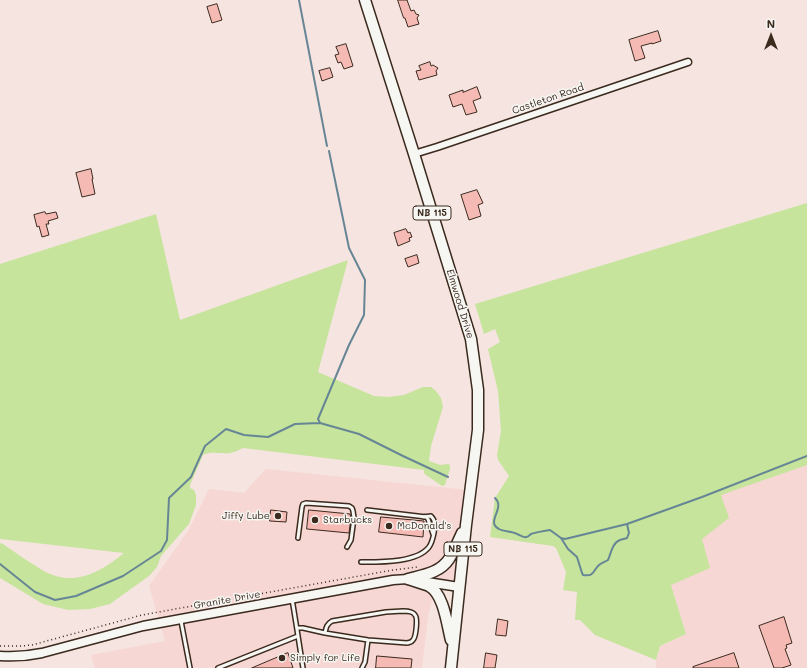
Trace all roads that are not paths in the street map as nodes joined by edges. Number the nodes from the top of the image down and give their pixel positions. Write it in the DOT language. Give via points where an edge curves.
graph roads {
  1 [pos="365,0"];
  2 [pos="688,62"];
  3 [pos="414,154"];
  4 [pos="367,510"];
  5 [pos="466,525"];
  6 [pos="298,538"];
  7 [pos="347,547"];
  8 [pos="361,562"];
  9 [pos="408,579"];
  10 [pos="459,587"];
  11 [pos="292,599"];
  12 [pos="180,619"];
  13 [pos="297,628"];
  14 [pos="325,633"];
  15 [pos="298,636"];
  16 [pos="368,640"];
  17 [pos="452,649"];
  18 [pos="0,658"];
  19 [pos="190,668"];
  20 [pos="218,668"];
  21 [pos="303,668"];
  22 [pos="362,668"];
  23 [pos="451,668"];
  1 -- 3 [label="main road, Elmwood Drive / NB 115"];
  2 -- 3 [label="street, Castleton Road"];
  3 -- 5 [label="main road, Elmwood Drive / NB 115" via="472,339 478,390 478,430"];
  4 -- 8 [label="lane" via="423,517 428,519 433,536 429,547 421,555 387,562"];
  5 -- 9 [label="main road" via="446,564 436,571"];
  5 -- 10 [label="main road, Elmwood Drive / NB 115"];
  6 -- 7 [label="lane" via="303,504 349,506 354,518 351,540"];
  9 -- 10 [label="street, Granite Drive"];
  9 -- 11 [label="street, Granite Drive"];
  9 -- 17 [label="main road" via="434,590 445,614"];
  10 -- 17 [label="main road, Elmwood Drive / NB 115"];
  11 -- 12 [label="street, Granite Drive"];
  11 -- 13 [label="lane"];
  12 -- 18 [label="street, Granite Drive" via="131,629 42,653"];
  12 -- 19 [label="lane"];
  13 -- 14 [label="lane"];
  13 -- 15 [label="lane"];
  14 -- 16 [label="lane"];
  14 -- 16 [label="lane" via="327,626 332,622 386,612 408,612 416,615 414,640 407,643"];
  15 -- 20 [label="lane"];
  15 -- 21 [label="lane"];
  16 -- 22 [label="lane"];
  17 -- 23 [label="main road, Elmwood Drive / NB 115"];
}
